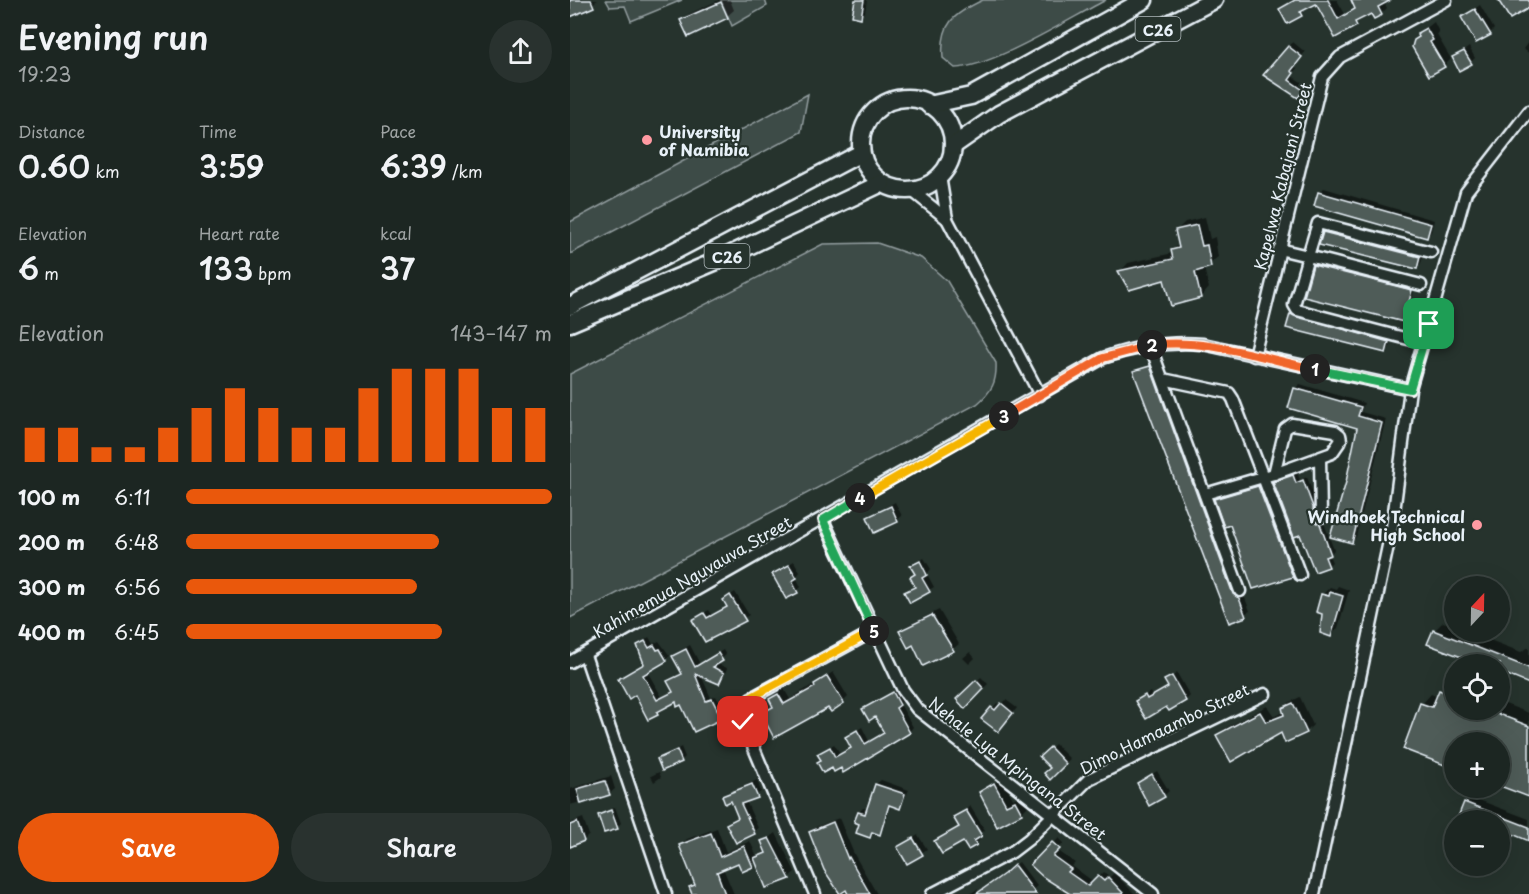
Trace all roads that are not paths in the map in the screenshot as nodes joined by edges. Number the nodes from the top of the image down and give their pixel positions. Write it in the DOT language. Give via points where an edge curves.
graph roads {
  1 [pos="1144,0"];
  2 [pos="1214,0"];
  3 [pos="1446,0"];
  4 [pos="929,105"];
  5 [pos="1529,111"];
  6 [pos="953,146"];
  7 [pos="865,161"];
  8 [pos="940,176"];
  9 [pos="882,183"];
  10 [pos="907,190"];
  11 [pos="948,219"];
  12 [pos="1279,249"];
  13 [pos="1431,252"];
  14 [pos="1308,256"];
  15 [pos="1421,285"];
  16 [pos="570,306"];
  17 [pos="570,323"];
  18 [pos="1408,339"];
  19 [pos="1150,345"];
  20 [pos="1254,356"];
  21 [pos="1163,379"];
  22 [pos="1410,389"];
  23 [pos="1040,395"];
  24 [pos="1320,458"];
  25 [pos="1274,474"];
  26 [pos="1263,477"];
  27 [pos="1205,494"];
  28 [pos="1321,517"];
  29 [pos="823,520"];
  30 [pos="1300,575"];
  31 [pos="1240,591"];
  32 [pos="874,631"];
  33 [pos="585,654"];
  34 [pos="570,662"];
  35 [pos="1265,694"];
  36 [pos="1053,815"];
  37 [pos="666,894"];
  38 [pos="815,894"];
  39 [pos="932,894"];
  40 [pos="1153,894"];
  41 [pos="1314,894"];
  1 -- 4 [label="main road, C26" via="971,96"];
  2 -- 6 [label="main road, C26" via="999,114"];
  3 -- 12 [label="street, Kapelwa Kabajani Street" via="1340,57 1322,77"];
  4 -- 6 [label="main road" via="948,124"];
  4 -- 7 [label="main road, C26" via="902,99 885,104 869,119 861,139"];
  5 -- 22 [label="street" via="1466,192"];
  6 -- 8 [label="main road"];
  7 -- 9 [label="main road"];
  7 -- 16 [label="main road, C26"];
  8 -- 10 [label="main road" via="927,186"];
  8 -- 11 [label="street"];
  9 -- 10 [label="main road"];
  9 -- 17 [label="main road, C26" via="719,260"];
  10 -- 11 [label="street"];
  11 -- 23 [label="street"];
  12 -- 14 [label="street"];
  12 -- 20 [label="street, Kapelwa Kabajani Street"];
  13 -- 14 [label="street" via="1319,222"];
  14 -- 15 [label="street"];
  14 -- 18 [label="street" via="1295,308"];
  19 -- 20 [label="street, Kahimemua Nguvauva Street" via="1195,343"];
  19 -- 21 [label="street"];
  19 -- 23 [label="street, Kahimemua Nguvauva Street" via="1103,358"];
  20 -- 22 [label="street, Kahimemua Nguvauva Street"];
  21 -- 26 [label="street" via="1229,393"];
  21 -- 27 [label="street"];
  22 -- 41 [label="street" via="1392,527"];
  23 -- 29 [label="street, Kahimemua Nguvauva Street"];
  24 -- 25 [label="street"];
  24 -- 25 [label="street" via="1338,447 1340,435 1292,424 1285,429"];
  24 -- 28 [label="street"];
  25 -- 26 [label="street"];
  26 -- 27 [label="street"];
  26 -- 30 [label="street"];
  27 -- 31 [label="street"];
  29 -- 32 [label="street, Nehale Lya Mpingana Street"];
  29 -- 33 [label="street, Kahimemua Nguvauva Street"];
  32 -- 36 [label="street, Nehale Lya Mpingana Street" via="903,690 917,709"];
  32 -- 38 [label="street" via="750,698 744,709 743,722"];
  33 -- 34 [label="street, Kahimemua Nguvauva Street"];
  33 -- 37 [label="street, Kahimemua Nguvauva Street"];
  35 -- 36 [label="street, Dimo Hamaambo Street" via="1089,779"];
  36 -- 39 [label="street, Dimo Hamaambo Street" via="1012,852"];
  36 -- 40 [label="street, Nehale Lya Mpingana Street"];
}
